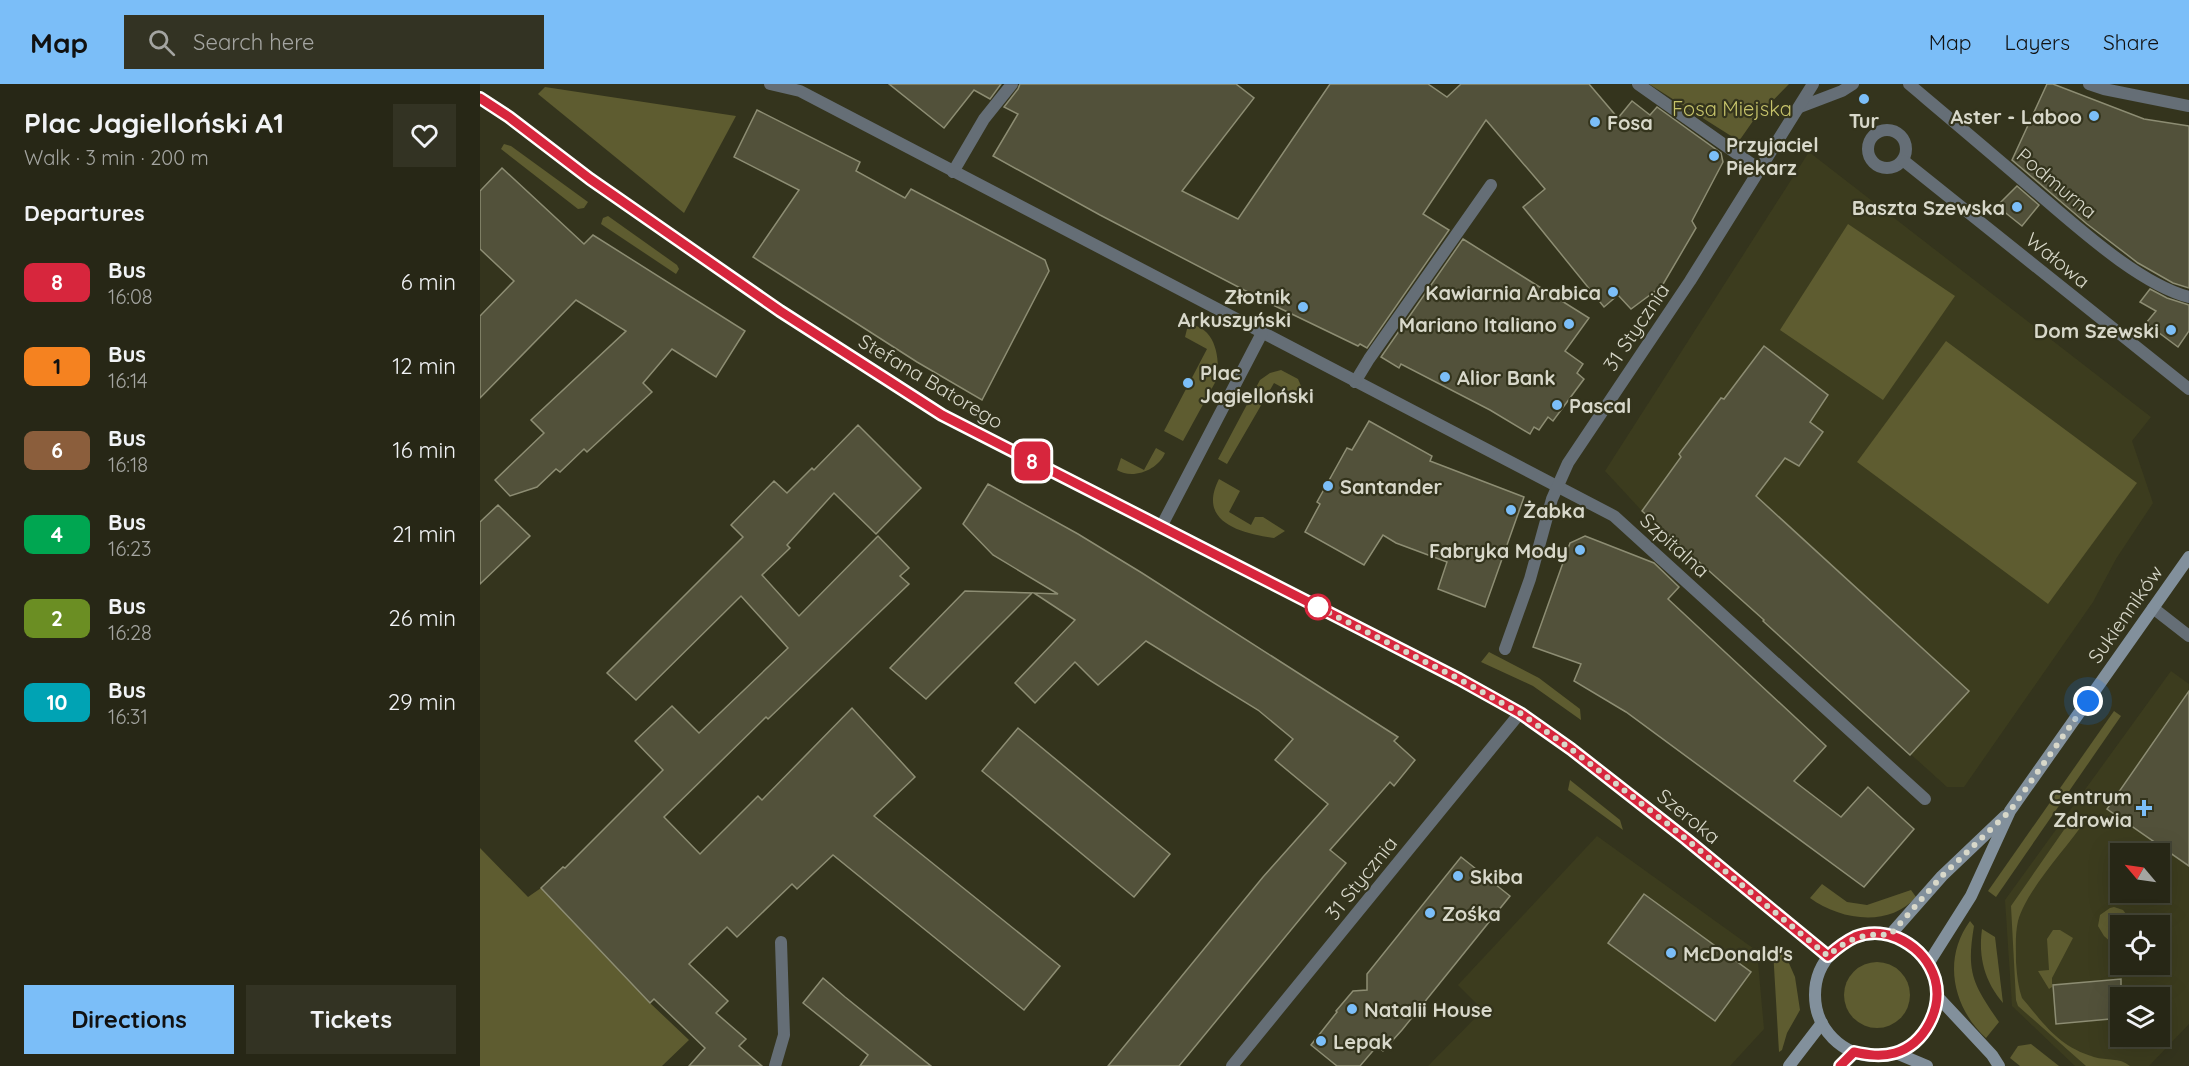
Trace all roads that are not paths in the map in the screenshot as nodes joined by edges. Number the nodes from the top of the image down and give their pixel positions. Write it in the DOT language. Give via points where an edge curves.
graph roads {
  1 [pos="770,84"];
  2 [pos="1012,84"];
  3 [pos="1638,84"];
  4 [pos="1813,84"];
  5 [pos="1852,84"];
  6 [pos="1910,84"];
  7 [pos="2089,84"];
  8 [pos="799,88"];
  9 [pos="480,98"];
  10 [pos="2189,106"];
  11 [pos="1800,107"];
  12 [pos="1904,161"];
  13 [pos="1760,170"];
  14 [pos="953,172"];
  15 [pos="1491,185"];
  16 [pos="2189,297"];
  17 [pos="1262,333"];
  18 [pos="1355,382"];
  19 [pos="2189,389"];
  20 [pos="1557,486"];
  21 [pos="1161,527"];
  22 [pos="2189,557"];
  23 [pos="2153,608"];
  24 [pos="2189,636"];
  25 [pos="1505,649"];
  26 [pos="1520,713"];
  27 [pos="1925,799"];
  28 [pos="2010,811"];
  29 [pos="1890,935"];
  30 [pos="781,942"];
  31 [pos="1828,956"];
  32 [pos="1928,964"];
  33 [pos="1937,996"];
  34 [pos="1822,1023"];
  35 [pos="1854,1052"];
  36 [pos="1896,1053"];
  37 [pos="775,1066"];
  38 [pos="1232,1066"];
  39 [pos="1789,1066"];
  40 [pos="1840,1066"];
  41 [pos="1927,1066"];
  42 [pos="1999,1066"];
  1 -- 8 [label="street"];
  2 -- 14 [label="street" via="984,119"];
  3 -- 13 [label="street"];
  4 -- 11 [label="street, 31 Stycznia"];
  5 -- 11 [label="street"];
  6 -- 16 [label="street, Podmurna" via="2093,239 2152,281"];
  7 -- 10 [label="street"];
  8 -- 14 [label="street"];
  9 -- 21 [label="street, Stefana Batorego" via="780,311 942,415"];
  11 -- 13 [label="street, 31 Stycznia"];
  12 -- 19 [label="street, Wałowa"];
  13 -- 20 [label="street, 31 Stycznia" via="1573,455"];
  14 -- 17 [label="street"];
  15 -- 18 [label="street"];
  17 -- 18 [label="street"];
  17 -- 21 [label="street"];
  18 -- 20 [label="street, Szpitalna"];
  20 -- 25 [label="street, 31 Stycznia"];
  20 -- 27 [label="street, Szpitalna" via="1614,516"];
  21 -- 26 [label="street, Stefana Batorego"];
  22 -- 23 [label="street, Sukienników"];
  23 -- 24 [label="street"];
  23 -- 28 [label="street, Sukienników"];
  26 -- 31 [label="street, Szeroka" via="1669,825"];
  26 -- 38 [label="street, 31 Stycznia"];
  28 -- 29 [label="street, Sukienników" via="1942,876"];
  28 -- 32 [label="street, Sukienników" via="1971,896"];
  29 -- 31 [label="street" via="1857,936"];
  29 -- 32 [label="street" via="1912,946"];
  30 -- 37 [label="street" via="784,1035"];
  31 -- 34 [label="street" via="1815,988"];
  32 -- 33 [label="street"];
  33 -- 36 [label="street" via="1934,1014 1925,1030"];
  33 -- 42 [label="street"];
  34 -- 35 [label="street" via="1841,1046"];
  34 -- 39 [label="street"];
  35 -- 36 [label="street" via="1875,1056"];
  35 -- 40 [label="street"];
  36 -- 41 [label="street"];
}
